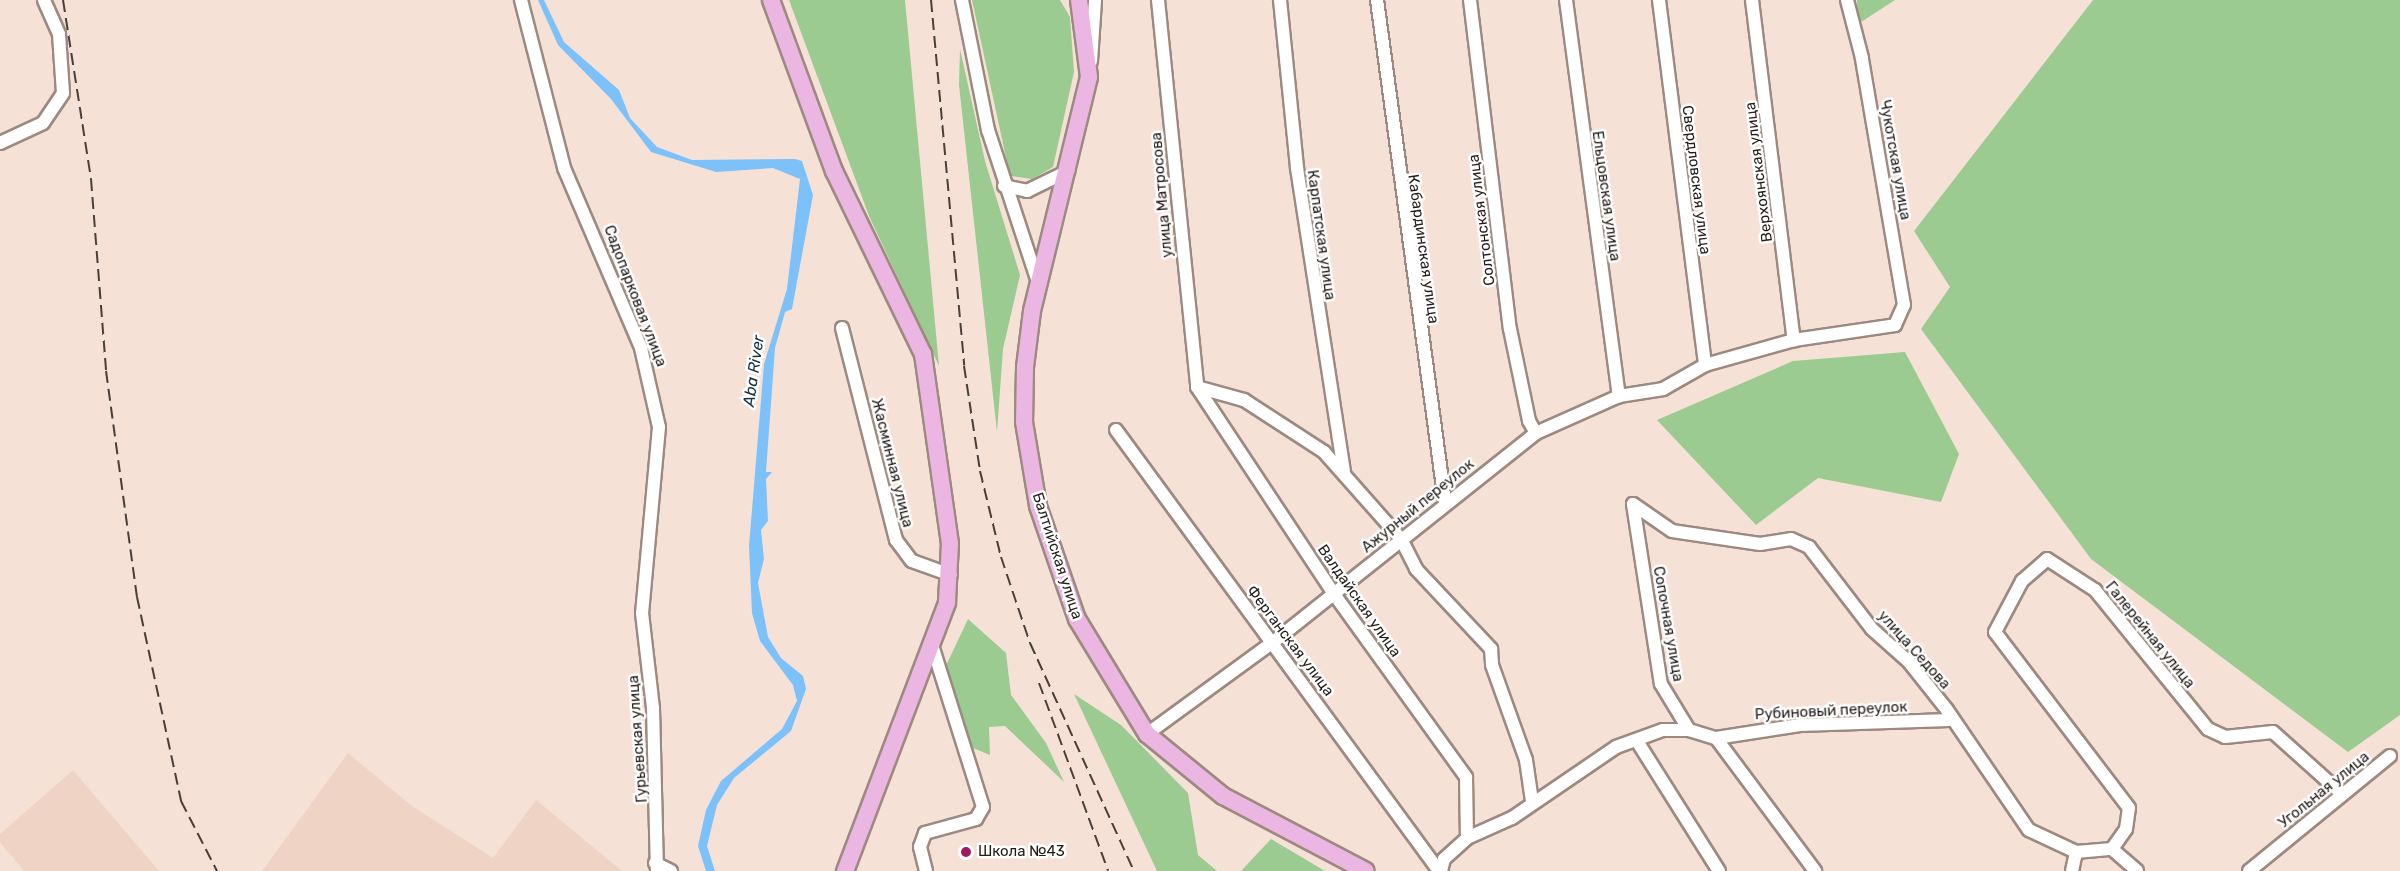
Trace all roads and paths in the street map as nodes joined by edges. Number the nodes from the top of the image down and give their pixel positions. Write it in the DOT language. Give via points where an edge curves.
graph roads {
  1 [pos="44,0"];
  2 [pos="521,0"];
  3 [pos="771,0"];
  4 [pos="962,0"];
  5 [pos="1079,0"];
  6 [pos="1095,0"];
  7 [pos="1158,0"];
  8 [pos="1280,0"];
  9 [pos="1377,0"];
  10 [pos="1470,0"];
  11 [pos="1566,0"];
  12 [pos="1659,0"];
  13 [pos="1752,0"];
  14 [pos="1846,0"];
  15 [pos="1089,77"];
  16 [pos="0,143"];
  17 [pos="1068,171"];
  18 [pos="1004,186"];
  19 [pos="1039,285"];
  20 [pos="1895,325"];
  21 [pos="842,328"];
  22 [pos="1794,340"];
  23 [pos="1705,365"];
  24 [pos="1197,387"];
  25 [pos="1619,396"];
  26 [pos="1116,430"];
  27 [pos="1536,433"];
  28 [pos="1345,473"];
  29 [pos="1444,501"];
  30 [pos="1633,504"];
  31 [pos="1401,540"];
  32 [pos="951,575"];
  33 [pos="1334,594"];
  34 [pos="642,613"];
  35 [pos="1272,644"];
  36 [pos="932,645"];
  37 [pos="1949,720"];
  38 [pos="1689,730"];
  39 [pos="1147,734"];
  40 [pos="1716,738"];
  41 [pos="1637,741"];
  42 [pos="2390,756"];
  43 [pos="2341,793"];
  44 [pos="1532,801"];
  45 [pos="1467,838"];
  46 [pos="2112,849"];
  47 [pos="2076,852"];
  48 [pos="656,867"];
  49 [pos="1441,867"];
  50 [pos="671,871"];
  51 [pos="844,871"];
  52 [pos="926,871"];
  53 [pos="1366,871"];
  54 [pos="1719,871"];
  55 [pos="1815,871"];
  56 [pos="2073,871"];
  57 [pos="2138,871"];
  58 [pos="2249,871"];
  1 -- 16 [label="street" via="59,34 63,93 44,123"];
  2 -- 34 [label="street, Садопарковая улица" via="564,168 593,228 651,383 659,427"];
  3 -- 32 [label="main road" via="834,171 923,354"];
  4 -- 18 [label="street"];
  5 -- 15 [label="main road, Балтийская улица"];
  6 -- 15 [label="street"];
  7 -- 24 [label="street, улица Матросова"];
  8 -- 28 [label="street, Карпатская улица" via="1297,168"];
  9 -- 29 [label="street, Кабардинская улица"];
  10 -- 27 [label="street, Солтонская улица" via="1510,328 1528,421"];
  11 -- 25 [label="street, Ельцовская улица"];
  12 -- 23 [label="street, Свердловская улица"];
  13 -- 22 [label="street, Верхоянская улица"];
  14 -- 20 [label="street, Чукотская улица" via="1862,58 1904,304"];
  15 -- 17 [label="main road, Балтийская улица"];
  17 -- 18 [label="street" via="1027,191"];
  17 -- 19 [label="main road, Балтийская улица"];
  18 -- 19 [label="street"];
  19 -- 39 [label="main road, Балтийская улица" via="1025,367 1024,422 1038,506 1077,619"];
  20 -- 22 [label="street, Ажурный переулок"];
  21 -- 32 [label="street, Жасминная улица" via="896,540 912,561"];
  22 -- 23 [label="street, Ажурный переулок"];
  23 -- 25 [label="street, Ажурный переулок" via="1663,389"];
  24 -- 28 [label="street" via="1244,400 1324,452"];
  24 -- 33 [label="street, Валдайская улица"];
  25 -- 27 [label="street, Ажурный переулок"];
  26 -- 35 [label="street, Ферганская улица"];
  27 -- 29 [label="street, Ажурный переулок"];
  28 -- 31 [label="street"];
  29 -- 31 [label="street, Ажурный переулок"];
  30 -- 37 [label="street, улица Седова" via="1672,531 1760,544 1791,539 1809,547 1872,629 1909,662"];
  30 -- 38 [label="street, Сопочная улица" via="1661,684"];
  31 -- 33 [label="street, Ажурный переулок"];
  31 -- 44 [label="street" via="1416,569 1491,649 1492,665 1526,760"];
  32 -- 36 [label="main road"];
  33 -- 35 [label="street, Ажурный переулок"];
  33 -- 45 [label="street, Валдайская улица" via="1466,777"];
  34 -- 48 [label="street, Гурьевская улица" via="658,797"];
  35 -- 39 [label="street, Ажурный переулок"];
  35 -- 49 [label="street, Ферганская улица"];
  36 -- 51 [label="main road"];
  36 -- 52 [label="street" via="983,807 976,819 925,833 920,847"];
  37 -- 40 [label="street, Рубиновый переулок" via="1800,725"];
  37 -- 47 [label="street, улица Седова" via="2029,830"];
  38 -- 40 [label="street"];
  38 -- 41 [label="street" via="1663,730"];
  39 -- 53 [label="main road, Балтийская улица" via="1223,796"];
  40 -- 55 [label="street"];
  41 -- 44 [label="street" via="1616,747"];
  41 -- 54 [label="street"];
  42 -- 43 [label="street, Угольная улица"];
  43 -- 46 [label="street, Галерейная улица" via="2273,732 2225,737 2208,729 2095,590 2064,565 2047,560 2022,581 1995,632 2129,808 2126,829"];
  43 -- 58 [label="street, Угольная улица"];
  44 -- 45 [label="street" via="1512,818"];
  45 -- 49 [label="street"];
  46 -- 47 [label="street, улица Седова"];
  46 -- 57 [label="street"];
  47 -- 56 [label="street"];
  48 -- 50 [label="street, Гурьевская улица"];
}
